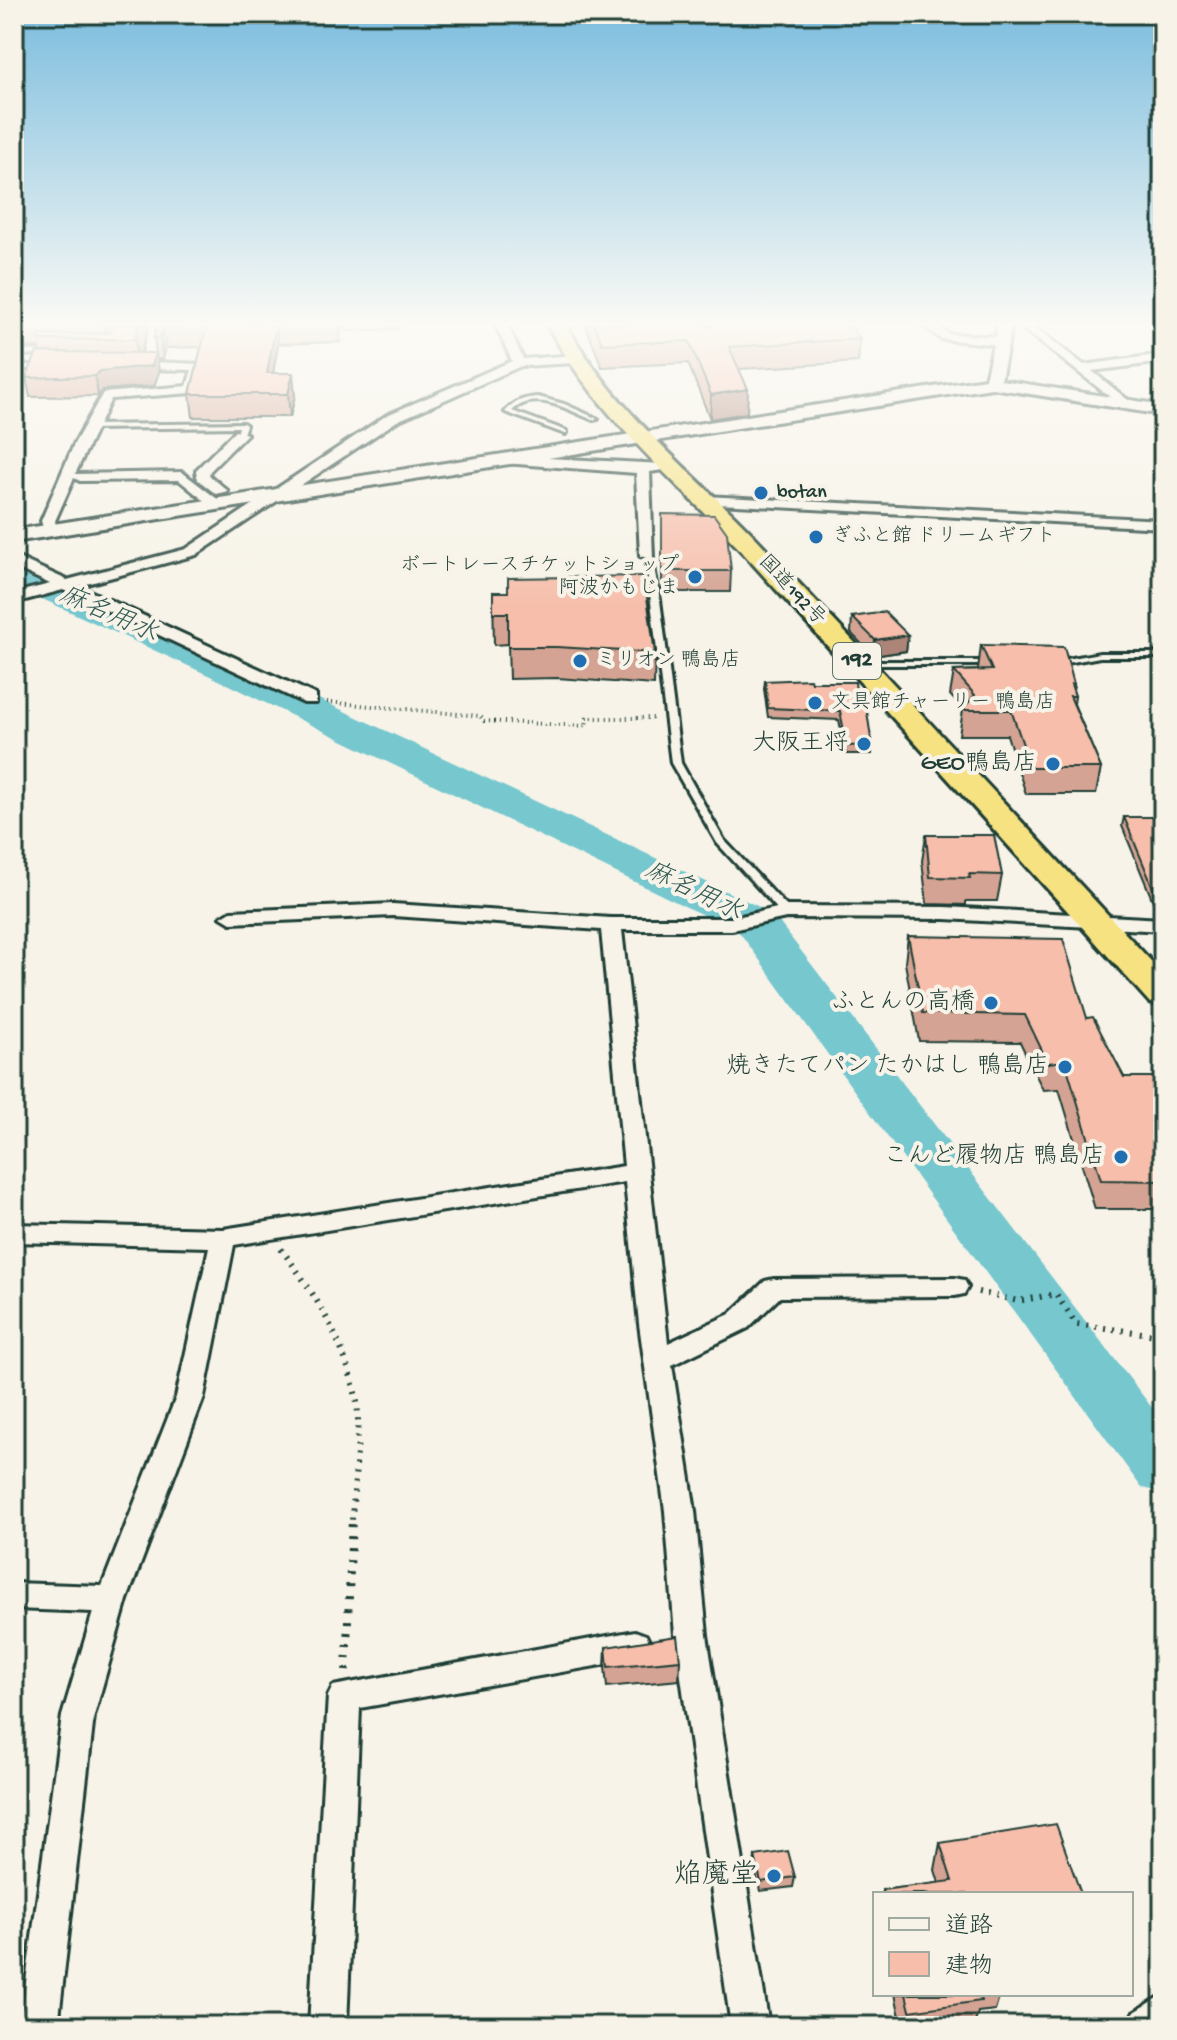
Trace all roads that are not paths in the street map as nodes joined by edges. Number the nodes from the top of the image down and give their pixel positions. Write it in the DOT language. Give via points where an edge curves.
graph roads {
  1 [pos="94,419"];
  2 [pos="390,419"];
  3 [pos="510,419"];
  4 [pos="627,419"];
  5 [pos="762,419"];
  6 [pos="90,427"];
  7 [pos="240,434"];
  8 [pos="561,434"];
  9 [pos="643,438"];
  10 [pos="509,460"];
  11 [pos="672,466"];
  12 [pos="643,469"];
  13 [pos="80,477"];
  14 [pos="270,496"];
  15 [pos="705,500"];
  16 [pos="225,503"];
  17 [pos="1163,524"];
  18 [pos="50,530"];
  19 [pos="14,536"];
  20 [pos="648,556"];
  21 [pos="14,561"];
  22 [pos="63,586"];
  23 [pos="14,598"];
  24 [pos="1163,655"];
  25 [pos="858,663"];
  26 [pos="1006,663"];
  27 [pos="1052,664"];
  28 [pos="310,699"];
  29 [pos="786,912"];
  30 [pos="231,917"];
  31 [pos="611,924"];
  32 [pos="1099,925"];
  33 [pos="1163,925"];
  34 [pos="1163,995"];
  35 [pos="636,1172"];
  36 [pos="14,1233"];
  37 [pos="223,1238"];
  38 [pos="955,1287"];
  39 [pos="657,1360"];
  40 [pos="14,1596"];
  41 [pos="112,1600"];
  42 [pos="691,1635"];
  43 [pos="1163,2013"];
  44 [pos="39,2026"];
  45 [pos="328,2026"];
  46 [pos="750,2026"];
  47 [pos="1146,2026"];
  1 -- 6 [label="street"];
  2 -- 14 [label="street"];
  3 -- 8 [label="lane"];
  4 -- 9 [label="highway, 国道192号 / 192"];
  5 -- 9 [label="street"];
  6 -- 7 [label="lane" via="243,425"];
  6 -- 18 [label="street" via="48,521"];
  7 -- 16 [label="street" via="203,470 202,476"];
  9 -- 10 [label="street"];
  9 -- 11 [label="highway, 国道192号 / 192"];
  10 -- 12 [label="street"];
  10 -- 14 [label="street"];
  11 -- 12 [label="street"];
  11 -- 15 [label="highway, 国道192号 / 192"];
  12 -- 20 [label="street"];
  13 -- 16 [label="street" via="162,470"];
  14 -- 16 [label="street"];
  14 -- 22 [label="street" via="191,552"];
  15 -- 17 [label="street"];
  15 -- 25 [label="highway, 国道192号 / 192"];
  16 -- 18 [label="street"];
  18 -- 19 [label="street"];
  20 -- 29 [label="lane" via="676,763 720,841"];
  21 -- 22 [label="street"];
  22 -- 23 [label="street"];
  22 -- 28 [label="street"];
  24 -- 27 [label="lane" via="1100,655"];
  25 -- 26 [label="lane"];
  25 -- 32 [label="highway, 国道192号 / 192"];
  29 -- 31 [label="street" via="732,924"];
  29 -- 32 [label="street" via="945,913"];
  30 -- 31 [label="street" via="393,910"];
  31 -- 35 [label="street"];
  32 -- 33 [label="street"];
  32 -- 34 [label="highway, 国道192号 / 192"];
  35 -- 37 [label="street"];
  35 -- 39 [label="street"];
  36 -- 37 [label="street"];
  37 -- 41 [label="street" via="190,1397"];
  38 -- 39 [label="street" via="774,1288 739,1321"];
  39 -- 42 [label="street" via="680,1511"];
  40 -- 41 [label="street"];
  41 -- 44 [label="street" via="78,1716"];
  42 -- 45 [label="street" via="344,1696"];
  42 -- 46 [label="street"];
  43 -- 47 [label="street"];
}
